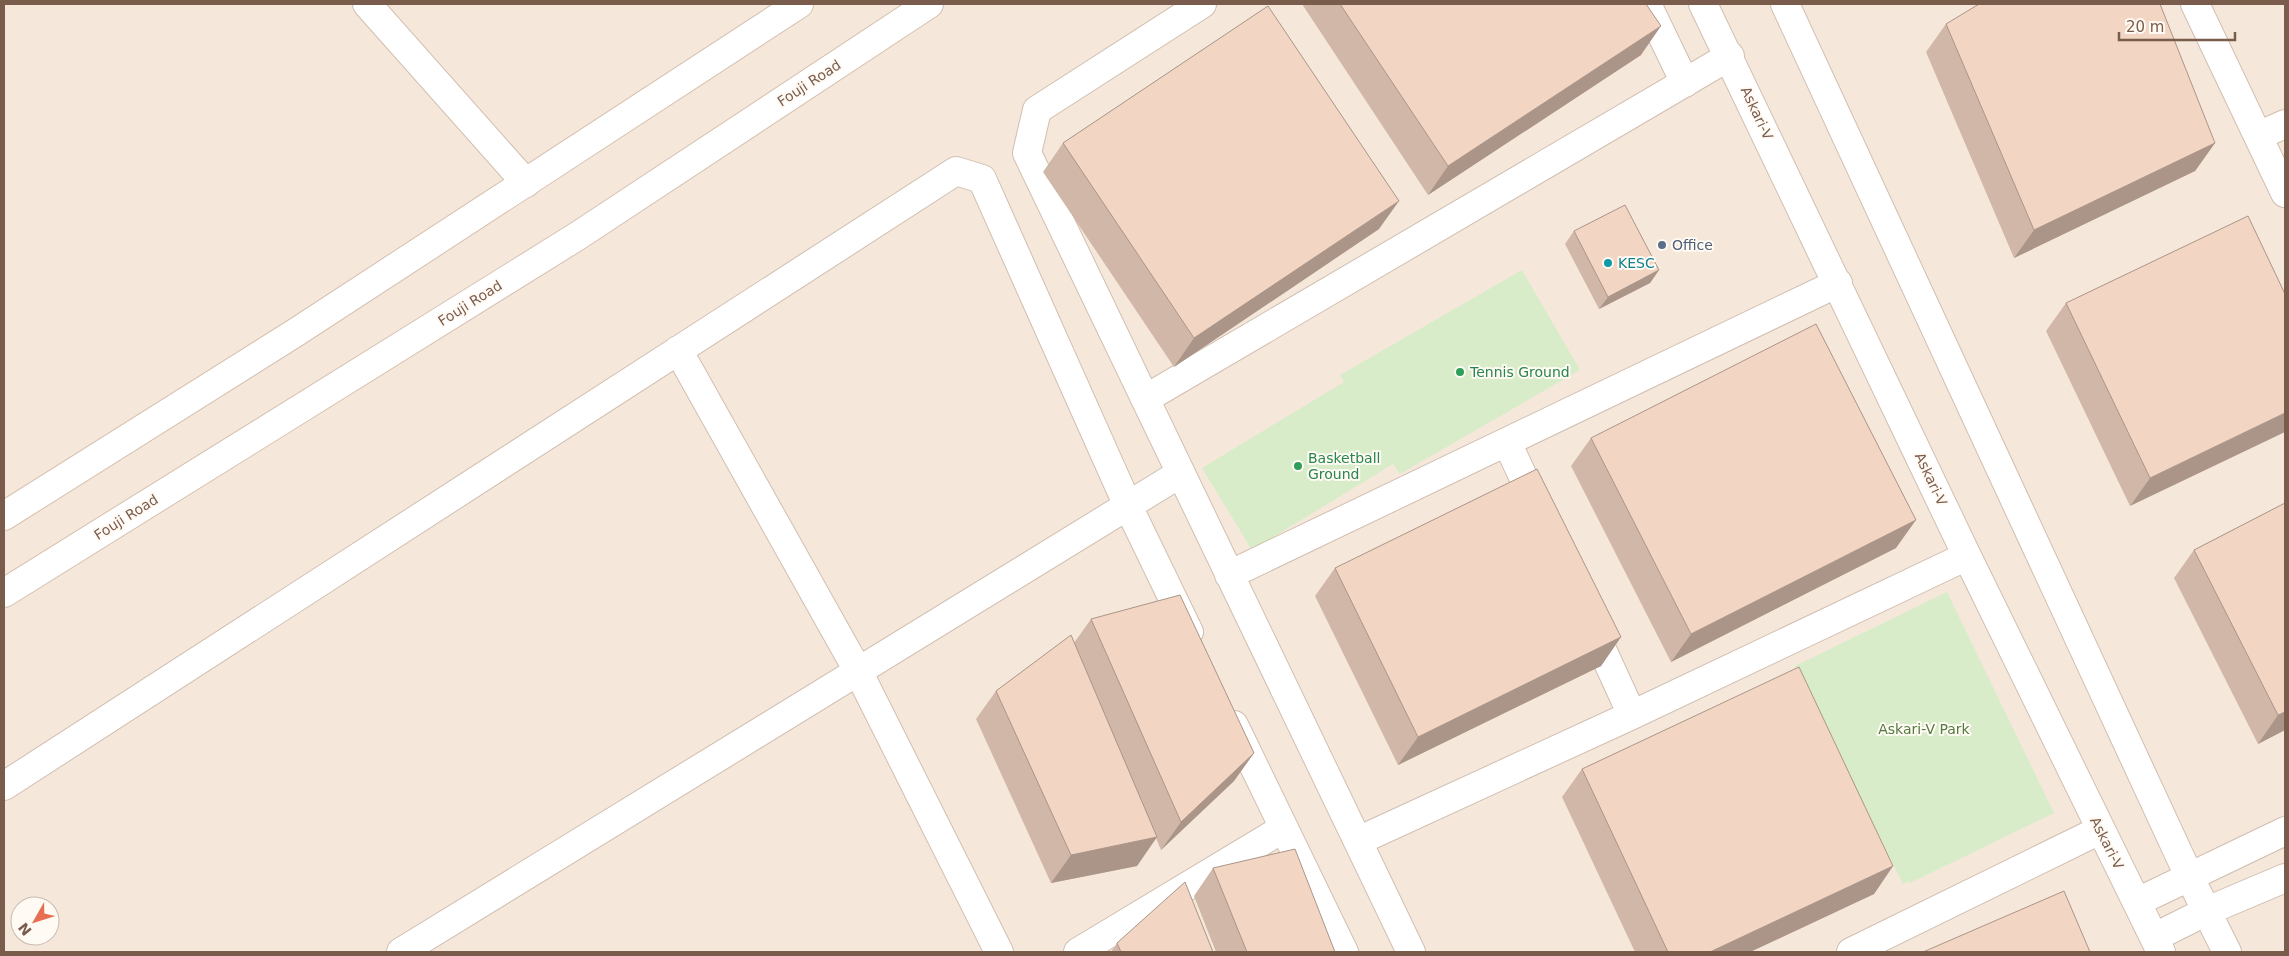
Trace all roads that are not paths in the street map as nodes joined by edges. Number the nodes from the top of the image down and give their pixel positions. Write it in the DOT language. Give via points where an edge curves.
graph roads {
  1 [pos="367,4"];
  2 [pos="799,4"];
  3 [pos="929,4"];
  4 [pos="1202,4"];
  5 [pos="1647,4"];
  6 [pos="1785,4"];
  7 [pos="2195,4"];
  8 [pos="1712,6"];
  9 [pos="1730,56"];
  10 [pos="1685,83"];
  11 [pos="2285,124"];
  12 [pos="2258,136"];
  13 [pos="526,183"];
  14 [pos="2285,193"];
  15 [pos="1838,283"];
  16 [pos="678,350"];
  17 [pos="1145,399"];
  18 [pos="1507,442"];
  19 [pos="1181,473"];
  20 [pos="1128,506"];
  21 [pos="4,516"];
  22 [pos="1547,530"];
  23 [pos="1967,556"];
  24 [pos="1229,575"];
  25 [pos="4,593"];
  26 [pos="1580,600"];
  27 [pos="1201,658"];
  28 [pos="858,671"];
  29 [pos="1223,703"];
  30 [pos="1632,715"];
  31 [pos="4,786"];
  32 [pos="1284,828"];
  33 [pos="2100,830"];
  34 [pos="2285,831"];
  35 [pos="1358,841"];
  36 [pos="2189,876"];
  37 [pos="2285,878"];
  38 [pos="2137,902"];
  39 [pos="2207,911"];
  40 [pos="2158,945"];
  41 [pos="401,952"];
  42 [pos="999,952"];
  43 [pos="1078,952"];
  44 [pos="1344,952"];
  45 [pos="1411,952"];
  46 [pos="1851,952"];
  47 [pos="2227,952"];
  1 -- 13 [label="street"];
  2 -- 13 [label="street"];
  3 -- 25 [label="street, Fouji Road" via="576,237"];
  4 -- 17 [label="street" via="1037,110 1027,153"];
  5 -- 10 [label="street"];
  6 -- 36 [label="street"];
  7 -- 12 [label="street"];
  8 -- 9 [label="street, Askari-V"];
  9 -- 10 [label="street"];
  9 -- 15 [label="street, Askari-V"];
  10 -- 17 [label="street"];
  11 -- 12 [label="street"];
  12 -- 14 [label="street"];
  13 -- 21 [label="street" via="298,332"];
  15 -- 18 [label="street"];
  15 -- 23 [label="street, Askari-V"];
  16 -- 20 [label="street" via="956,170 982,179"];
  16 -- 28 [label="street"];
  16 -- 31 [label="street"];
  17 -- 19 [label="street"];
  18 -- 22 [label="street"];
  18 -- 24 [label="street"];
  19 -- 20 [label="street"];
  19 -- 24 [label="street"];
  20 -- 27 [label="street"];
  20 -- 28 [label="street"];
  23 -- 30 [label="street"];
  23 -- 33 [label="street, Askari-V"];
  24 -- 35 [label="street"];
  26 -- 30 [label="street"];
  28 -- 41 [label="street"];
  28 -- 42 [label="street"];
  29 -- 32 [label="street"];
  30 -- 35 [label="street"];
  32 -- 43 [label="street"];
  32 -- 44 [label="street"];
  33 -- 38 [label="street, Askari-V"];
  33 -- 46 [label="street"];
  34 -- 36 [label="street"];
  35 -- 45 [label="street"];
  36 -- 38 [label="street"];
  36 -- 39 [label="street"];
  37 -- 39 [label="street"];
  38 -- 40 [label="street, Askari-V"];
  39 -- 40 [label="street"];
  39 -- 47 [label="street"];
}
